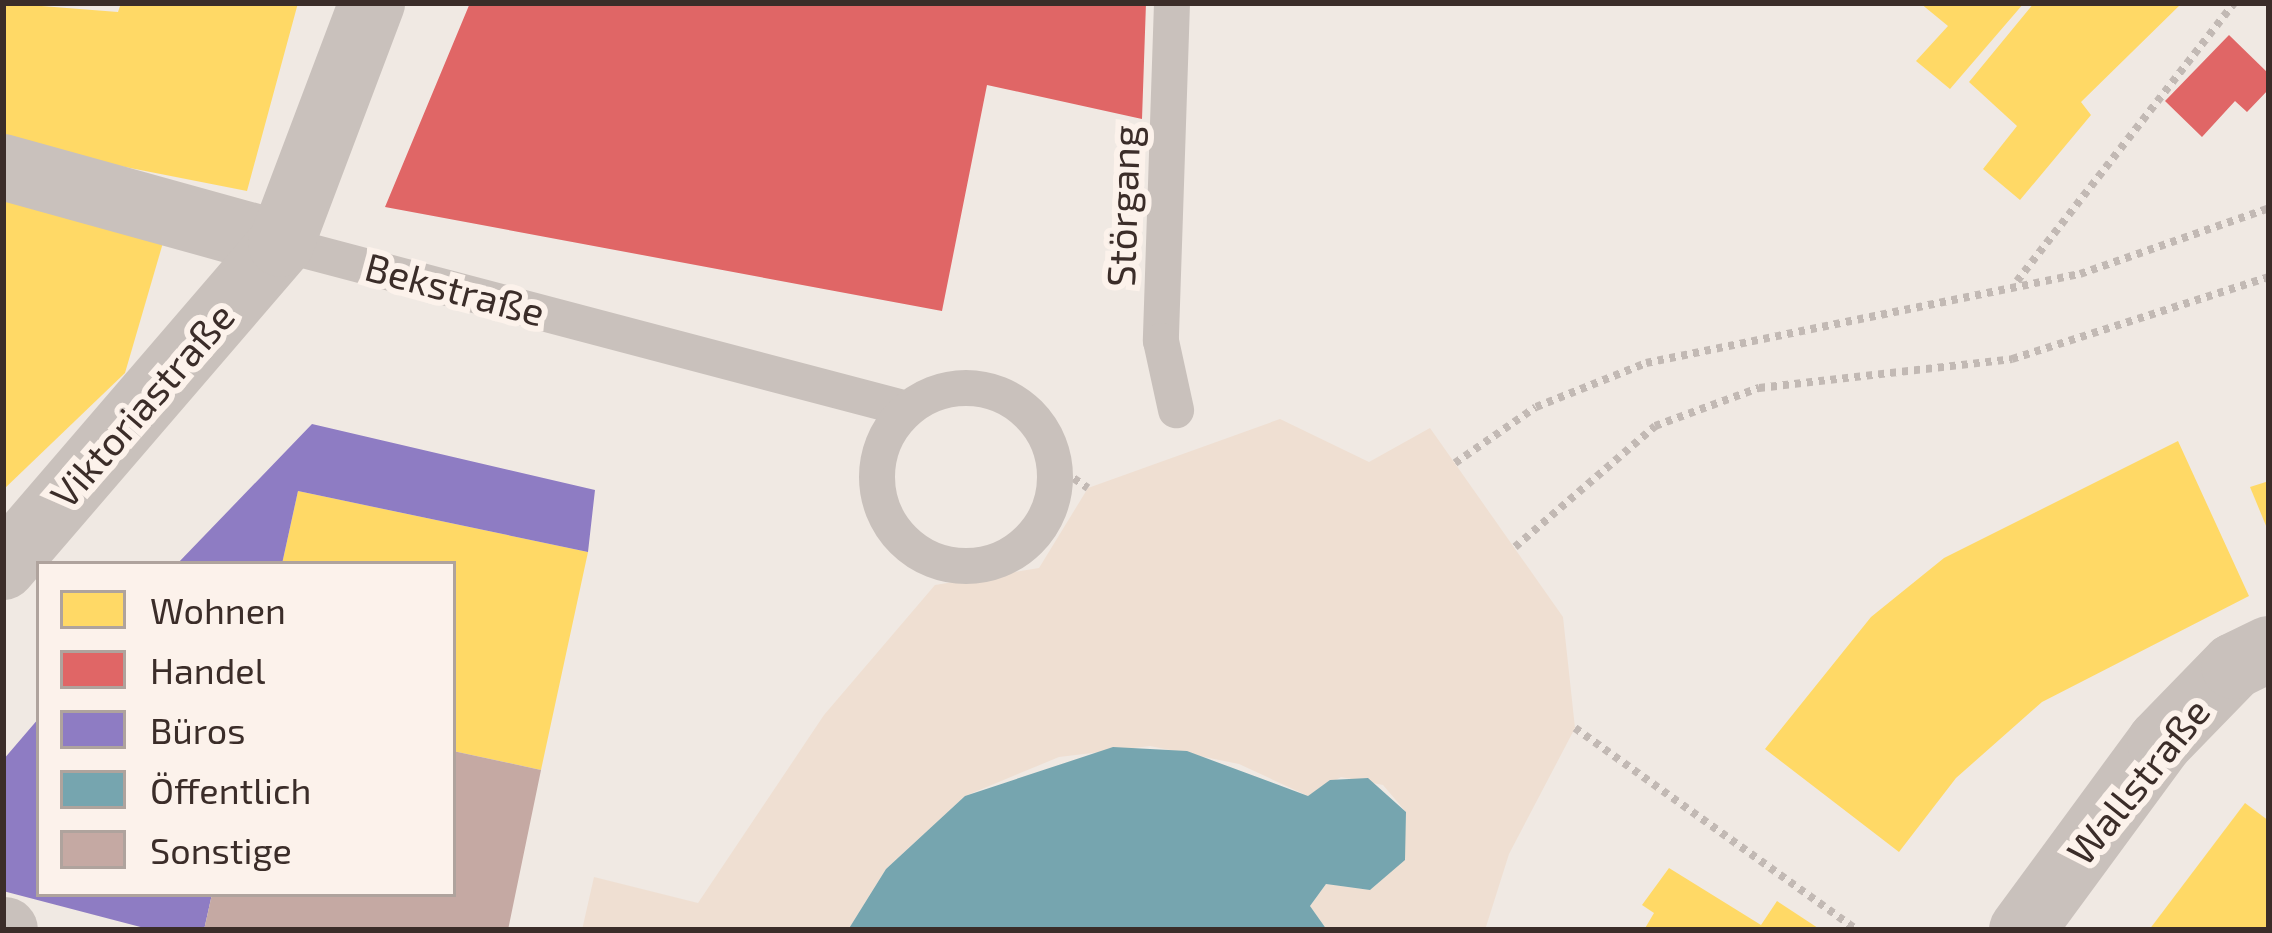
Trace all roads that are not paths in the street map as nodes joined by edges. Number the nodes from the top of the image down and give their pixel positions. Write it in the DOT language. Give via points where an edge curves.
graph roads {
  1 [pos="372,3"];
  2 [pos="1172,3"];
  3 [pos="3,167"];
  4 [pos="281,244"];
  5 [pos="907,409"];
  6 [pos="1176,410"];
  7 [pos="3,567"];
  8 [pos="2269,650"];
  9 [pos="2022,930"];
  1 -- 4 [label="street"];
  2 -- 6 [label="lane, Störgang" via="1161,340"];
  3 -- 4 [label="street, Bekstraße"];
  4 -- 5 [label="lane, Bekstraße"];
  4 -- 7 [label="street, Viktoriastraße"];
  5 -- 5 [label="lane" via="883,441 880,503 910,548 940,562 1016,551 1046,517 1054,465 1024,408 997,392 952,389"];
  8 -- 9 [label="street, Wallstraße" via="2234,666 2160,742"];
}
